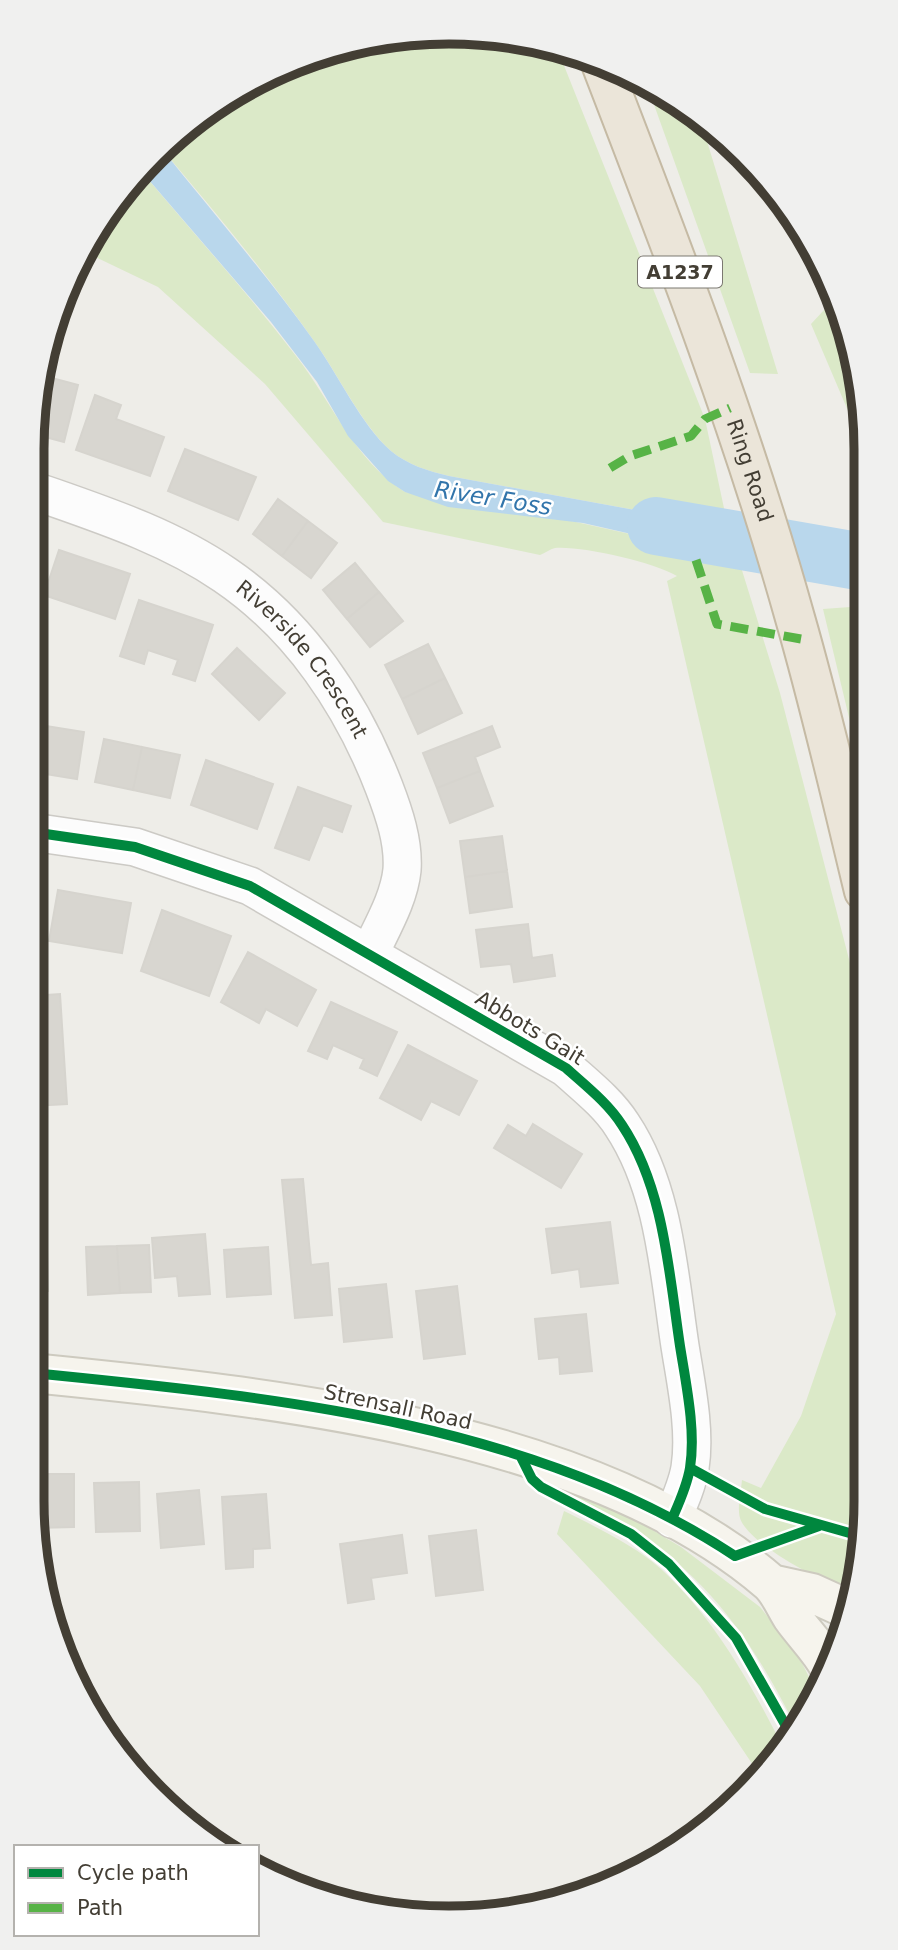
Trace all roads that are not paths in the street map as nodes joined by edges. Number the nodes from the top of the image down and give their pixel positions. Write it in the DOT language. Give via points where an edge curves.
graph roads {
  1 [pos="606,76"];
  2 [pos="44,495"];
  3 [pos="44,834"];
  4 [pos="854,851"];
  5 [pos="370,953"];
  6 [pos="44,1374"];
  7 [pos="673,1519"];
  8 [pos="771,1584"];
  9 [pos="840,1606"];
  10 [pos="822,1657"];
  1 -- 4 [label="highway, Ring Road / A1237" via="754,484 795,617"];
  2 -- 5 [label="street, Riverside Crescent" via="142,532 226,575 290,632 332,683 379,773 402,849 399,884"];
  3 -- 5 [label="street, Abbots Gait" via="135,847 190,864 250,887"];
  5 -- 7 [label="street, Abbots Gait" via="566,1068 622,1124 640,1156 662,1237 686,1387 690,1468"];
  6 -- 7 [label="street, Strensall Road" via="201,1390 365,1417 572,1473"];
  7 -- 8 [label="street, Strensall Road"];
  8 -- 9 [label="street, Strensall Road" via="812,1593"];
  8 -- 10 [label="street, Strensall Road"];
}
